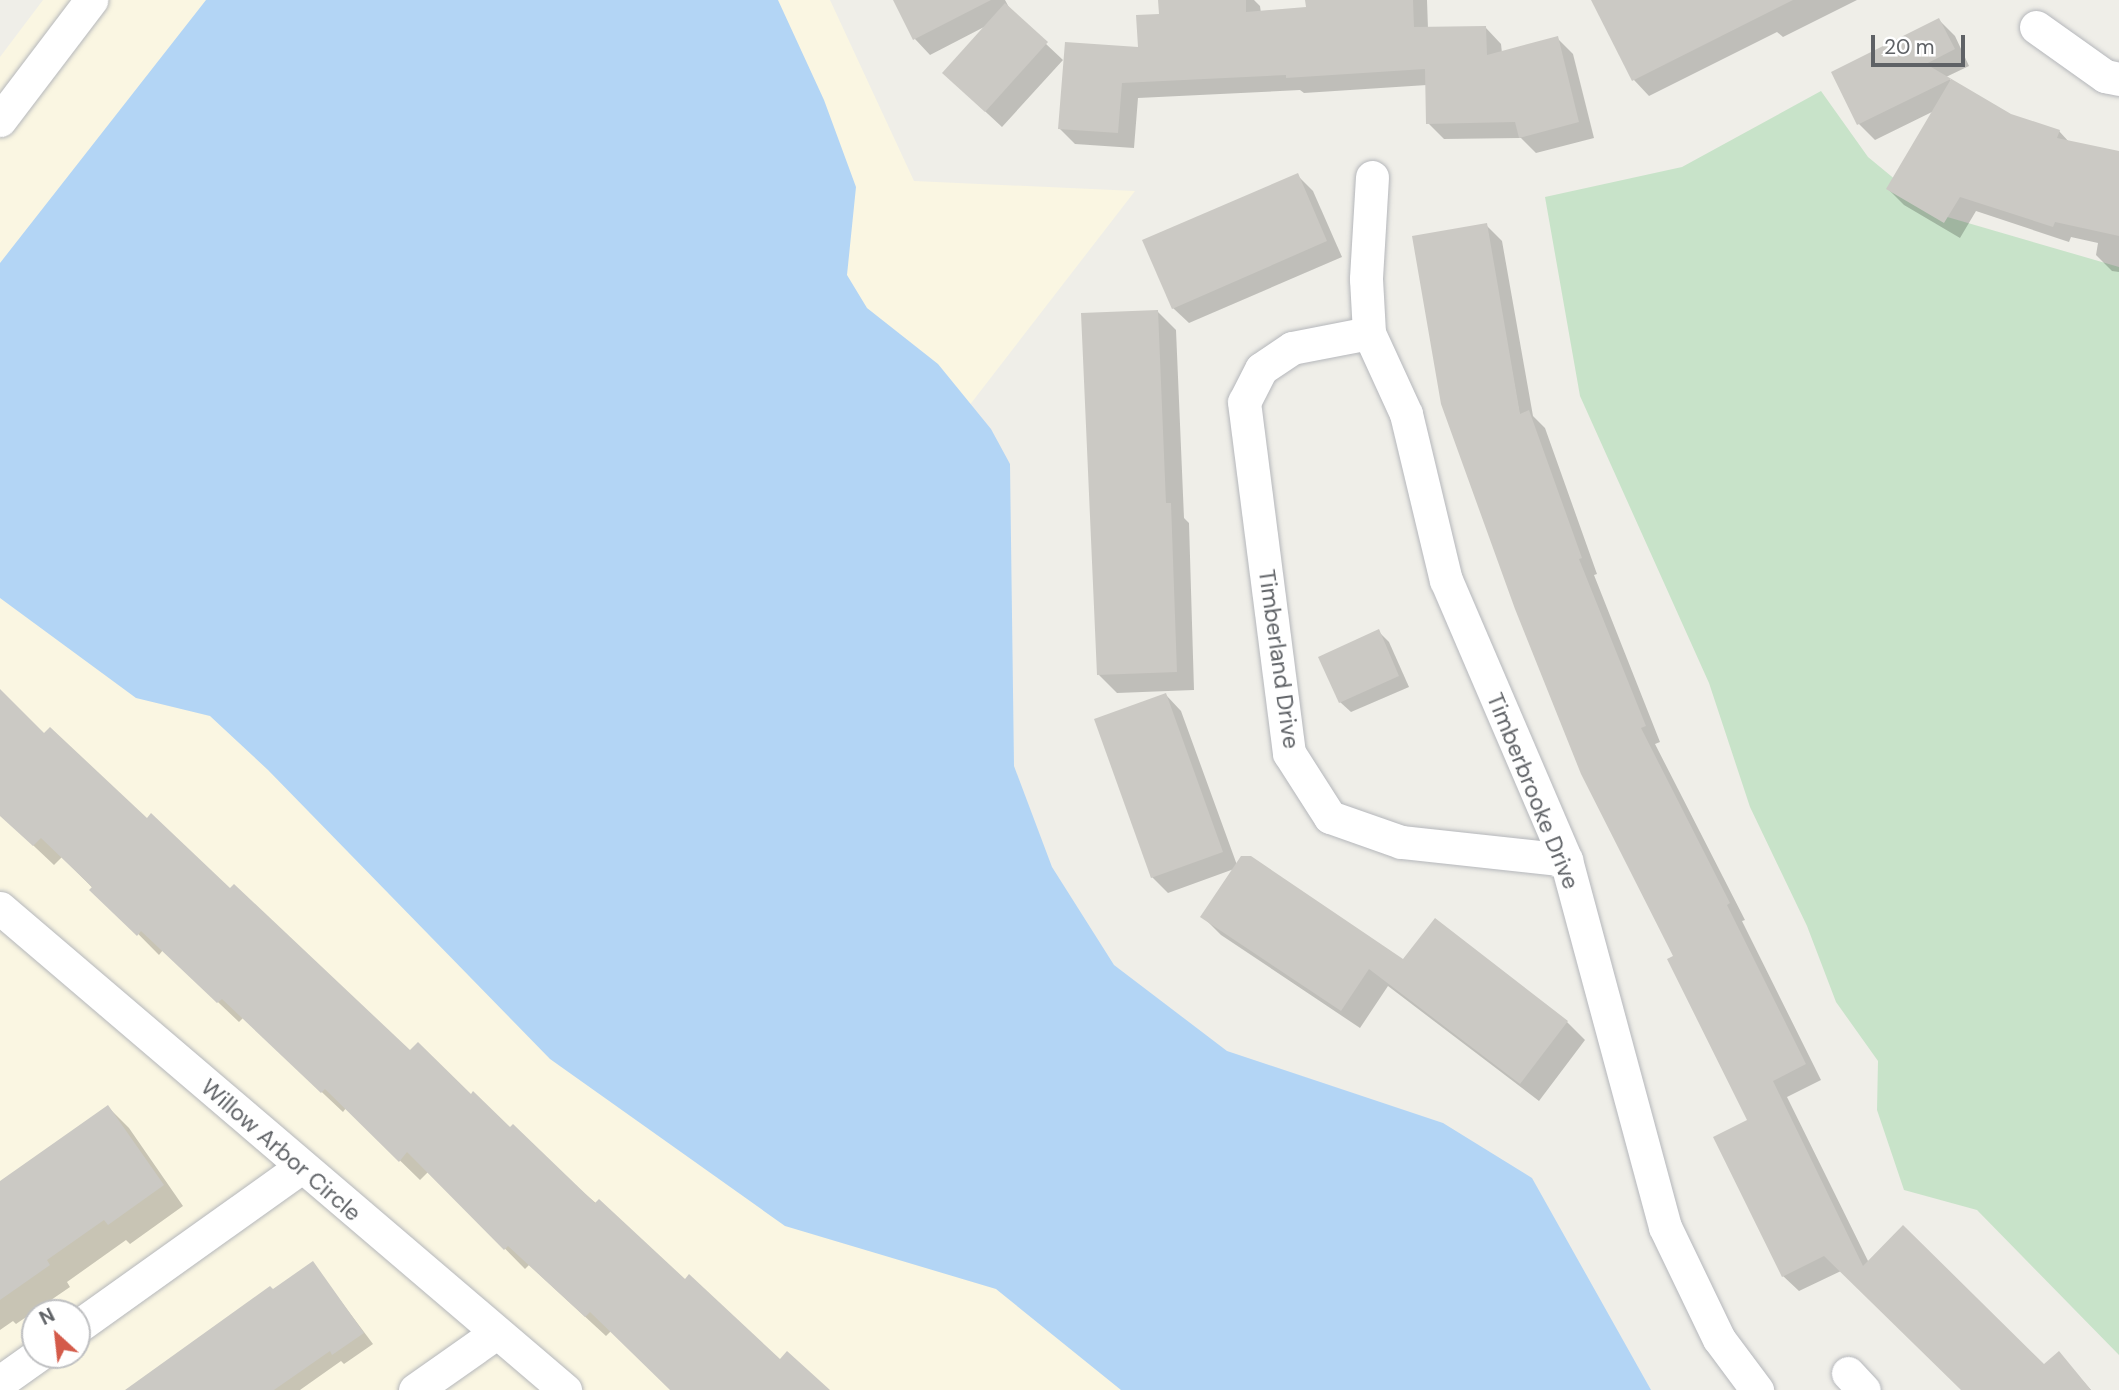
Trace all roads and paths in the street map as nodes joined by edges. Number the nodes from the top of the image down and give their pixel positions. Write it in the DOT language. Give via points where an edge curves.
graph roads {
  1 [pos="91,0"];
  2 [pos="2036,27"];
  3 [pos="2119,79"];
  4 [pos="0,120"];
  5 [pos="1372,177"];
  6 [pos="1368,333"];
  7 [pos="1566,860"];
  8 [pos="0,908"];
  9 [pos="301,1167"];
  10 [pos="91,1317"];
  11 [pos="496,1333"];
  12 [pos="21,1367"];
  13 [pos="0,1382"];
  14 [pos="415,1390"];
  15 [pos="565,1390"];
  16 [pos="1757,1390"];
  1 -- 4 [label="street"];
  2 -- 3 [label="street" via="2105,76"];
  5 -- 6 [label="street, Timberbrooke Drive"];
  6 -- 7 [label="street, Timberbrooke Drive" via="1406,414 1446,580"];
  6 -- 7 [label="street, Timberland Drive" via="1292,348 1261,369 1244,402 1289,753 1330,817 1401,842"];
  7 -- 16 [label="street, Timberbrooke Drive" via="1665,1227 1719,1339"];
  8 -- 9 [label="street, Willow Arbor Circle"];
  9 -- 10 [label="street"];
  9 -- 11 [label="street, Willow Arbor Circle"];
  11 -- 14 [label="street"];
  11 -- 15 [label="street, Willow Arbor Circle"];
  12 -- 13 [label="street"];
}
